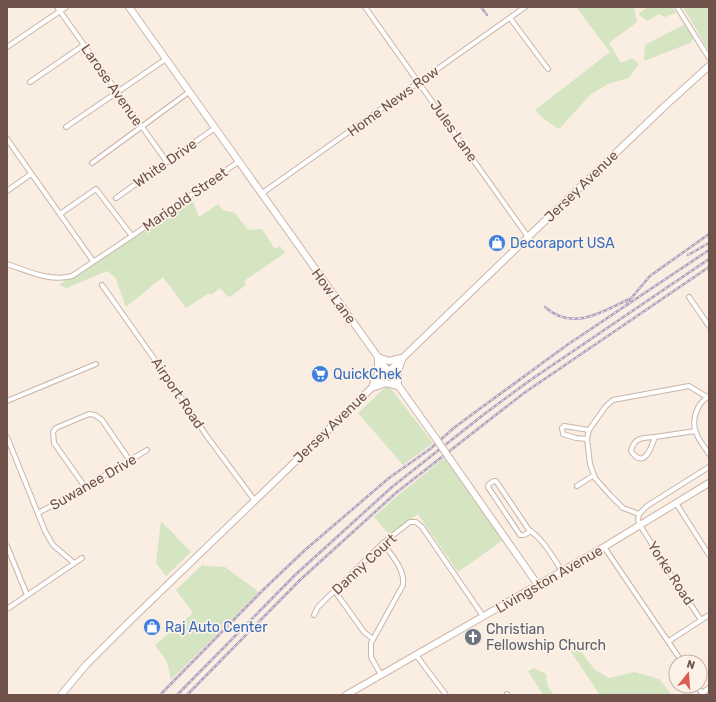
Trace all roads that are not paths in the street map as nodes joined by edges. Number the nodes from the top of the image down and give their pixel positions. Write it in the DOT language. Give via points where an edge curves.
graph roads {
  1 [pos="66,7"];
  2 [pos="129,7"];
  3 [pos="365,7"];
  4 [pos="525,7"];
  5 [pos="677,7"];
  6 [pos="59,9"];
  7 [pos="510,18"];
  8 [pos="84,45"];
  9 [pos="7,47"];
  10 [pos="709,58"];
  11 [pos="166,59"];
  12 [pos="709,66"];
  13 [pos="548,69"];
  14 [pos="30,82"];
  15 [pos="419,82"];
  16 [pos="118,92"];
  17 [pos="189,92"];
  18 [pos="66,127"];
  19 [pos="142,127"];
  20 [pos="215,128"];
  21 [pos="7,139"];
  22 [pos="167,162"];
  23 [pos="238,162"];
  24 [pos="92,163"];
  25 [pos="31,174"];
  26 [pos="7,190"];
  27 [pos="261,194"];
  28 [pos="116,198"];
  29 [pos="60,214"];
  30 [pos="132,236"];
  31 [pos="528,237"];
  32 [pos="93,261"];
  33 [pos="7,264"];
  34 [pos="102,285"];
  35 [pos="689,297"];
  36 [pos="709,326"];
  37 [pos="378,357"];
  38 [pos="403,357"];
  39 [pos="96,364"];
  40 [pos="388,372"];
  41 [pos="398,386"];
  42 [pos="372,388"];
  43 [pos="708,397"];
  44 [pos="7,400"];
  45 [pos="589,430"];
  46 [pos="695,431"];
  47 [pos="7,437"];
  48 [pos="654,437"];
  49 [pos="588,439"];
  50 [pos="8,447"];
  51 [pos="147,450"];
  52 [pos="709,454"];
  53 [pos="130,461"];
  54 [pos="709,467"];
  55 [pos="594,475"];
  56 [pos="709,483"];
  57 [pos="576,486"];
  58 [pos="85,487"];
  59 [pos="255,501"];
  60 [pos="676,503"];
  61 [pos="38,513"];
  62 [pos="639,514"];
  63 [pos="640,525"];
  64 [pos="531,531"];
  65 [pos="383,543"];
  66 [pos="7,546"];
  67 [pos="604,547"];
  68 [pos="709,555"];
  69 [pos="82,558"];
  70 [pos="74,563"];
  71 [pos="562,571"];
  72 [pos="538,585"];
  73 [pos="334,590"];
  74 [pos="27,595"];
  75 [pos="7,609"];
  76 [pos="314,615"];
  77 [pos="709,615"];
  78 [pos="483,616"];
  79 [pos="702,620"];
  80 [pos="373,639"];
  81 [pos="669,642"];
  82 [pos="677,654"];
  83 [pos="416,655"];
  84 [pos="381,675"];
  85 [pos="61,695"];
  86 [pos="346,695"];
  87 [pos="446,695"];
  1 -- 6 [label="street"];
  2 -- 11 [label="main road, How Lane"];
  3 -- 15 [label="street, Jules Lane"];
  4 -- 7 [label="street, Home News Row"];
  5 -- 10 [label="street"];
  6 -- 8 [label="street, Larose Avenue"];
  6 -- 9 [label="street"];
  7 -- 13 [label="street"];
  7 -- 15 [label="street, Home News Row"];
  8 -- 14 [label="street"];
  8 -- 16 [label="street, Larose Avenue"];
  11 -- 16 [label="street"];
  11 -- 17 [label="main road, How Lane"];
  12 -- 31 [label="main road, Jersey Avenue"];
  15 -- 27 [label="street, Home News Row"];
  15 -- 31 [label="street, Jules Lane"];
  16 -- 18 [label="street"];
  16 -- 19 [label="street, Larose Avenue"];
  17 -- 19 [label="street"];
  17 -- 20 [label="main road, How Lane"];
  19 -- 22 [label="street, Larose Avenue"];
  19 -- 24 [label="street"];
  20 -- 22 [label="street, White Drive"];
  20 -- 23 [label="main road, How Lane"];
  21 -- 25 [label="street"];
  22 -- 28 [label="street, White Drive"];
  23 -- 27 [label="main road, How Lane"];
  23 -- 30 [label="street, Marigold Street"];
  25 -- 26 [label="street"];
  25 -- 29 [label="street"];
  27 -- 37 [label="main road, How Lane"];
  29 -- 30 [label="street" via="96,189"];
  29 -- 32 [label="street"];
  30 -- 32 [label="street, Marigold Street"];
  31 -- 38 [label="main road, Jersey Avenue"];
  32 -- 33 [label="street, Marigold Street" via="72,276 54,279"];
  34 -- 59 [label="street, Airport Road"];
  35 -- 36 [label="street"];
  37 -- 38 [label="main road" via="391,361"];
  37 -- 40 [label="main road, How Lane"];
  37 -- 42 [label="main road" via="378,373"];
  38 -- 40 [label="main road, Jersey Avenue"];
  38 -- 41 [label="main road" via="398,371"];
  39 -- 44 [label="street"];
  40 -- 41 [label="main road, How Lane"];
  40 -- 42 [label="main road, Jersey Avenue"];
  41 -- 42 [label="main road" via="386,383"];
  41 -- 72 [label="main road, How Lane, bridge"];
  42 -- 59 [label="main road, Jersey Avenue"];
  43 -- 45 [label="street" via="689,386 613,400"];
  43 -- 46 [label="street" via="695,414"];
  45 -- 49 [label="street"];
  45 -- 49 [label="street" via="568,426 562,428 563,434"];
  46 -- 48 [label="street"];
  46 -- 52 [label="street"];
  47 -- 50 [label="street"];
  48 -- 48 [label="street" via="638,440 633,444 631,451 639,458 644,458"];
  49 -- 55 [label="street" via="590,464"];
  50 -- 61 [label="street"];
  51 -- 53 [label="street, Suwanee Drive"];
  53 -- 58 [label="street, Suwanee Drive"];
  53 -- 58 [label="street" via="102,420 92,414 56,428 53,432 54,443"];
  54 -- 62 [label="street" via="647,506"];
  55 -- 57 [label="street"];
  55 -- 62 [label="street" via="623,508"];
  56 -- 60 [label="main road, Livingston Avenue"];
  58 -- 61 [label="street, Suwanee Drive"];
  59 -- 85 [label="main road, Jersey Avenue" via="94,656"];
  60 -- 63 [label="main road, Livingston Avenue"];
  60 -- 68 [label="street"];
  61 -- 70 [label="street" via="53,545"];
  62 -- 63 [label="street"];
  63 -- 67 [label="main road, Livingston Avenue"];
  63 -- 79 [label="street, Yorke Road"];
  64 -- 64 [label="street" via="496,481 489,484 488,487 520,535"];
  64 -- 71 [label="street" via="539,537"];
  65 -- 73 [label="street, Danny Court"];
  65 -- 78 [label="street, Danny Court" via="410,522 422,526"];
  65 -- 80 [label="street" via="404,577 403,585"];
  66 -- 74 [label="street"];
  67 -- 71 [label="main road, Livingston Avenue"];
  67 -- 81 [label="street"];
  69 -- 70 [label="street"];
  70 -- 74 [label="street"];
  71 -- 72 [label="main road, Livingston Avenue"];
  72 -- 78 [label="main road, Livingston Avenue"];
  73 -- 76 [label="street, Danny Court"];
  73 -- 80 [label="street" via="364,632"];
  74 -- 75 [label="street"];
  77 -- 79 [label="street"];
  78 -- 83 [label="main road, Livingston Avenue"];
  79 -- 81 [label="street"];
  80 -- 84 [label="street" via="371,657"];
  81 -- 82 [label="street"];
  83 -- 84 [label="main road, Livingston Avenue"];
  83 -- 87 [label="street"];
  84 -- 86 [label="main road, Livingston Avenue"];
}
